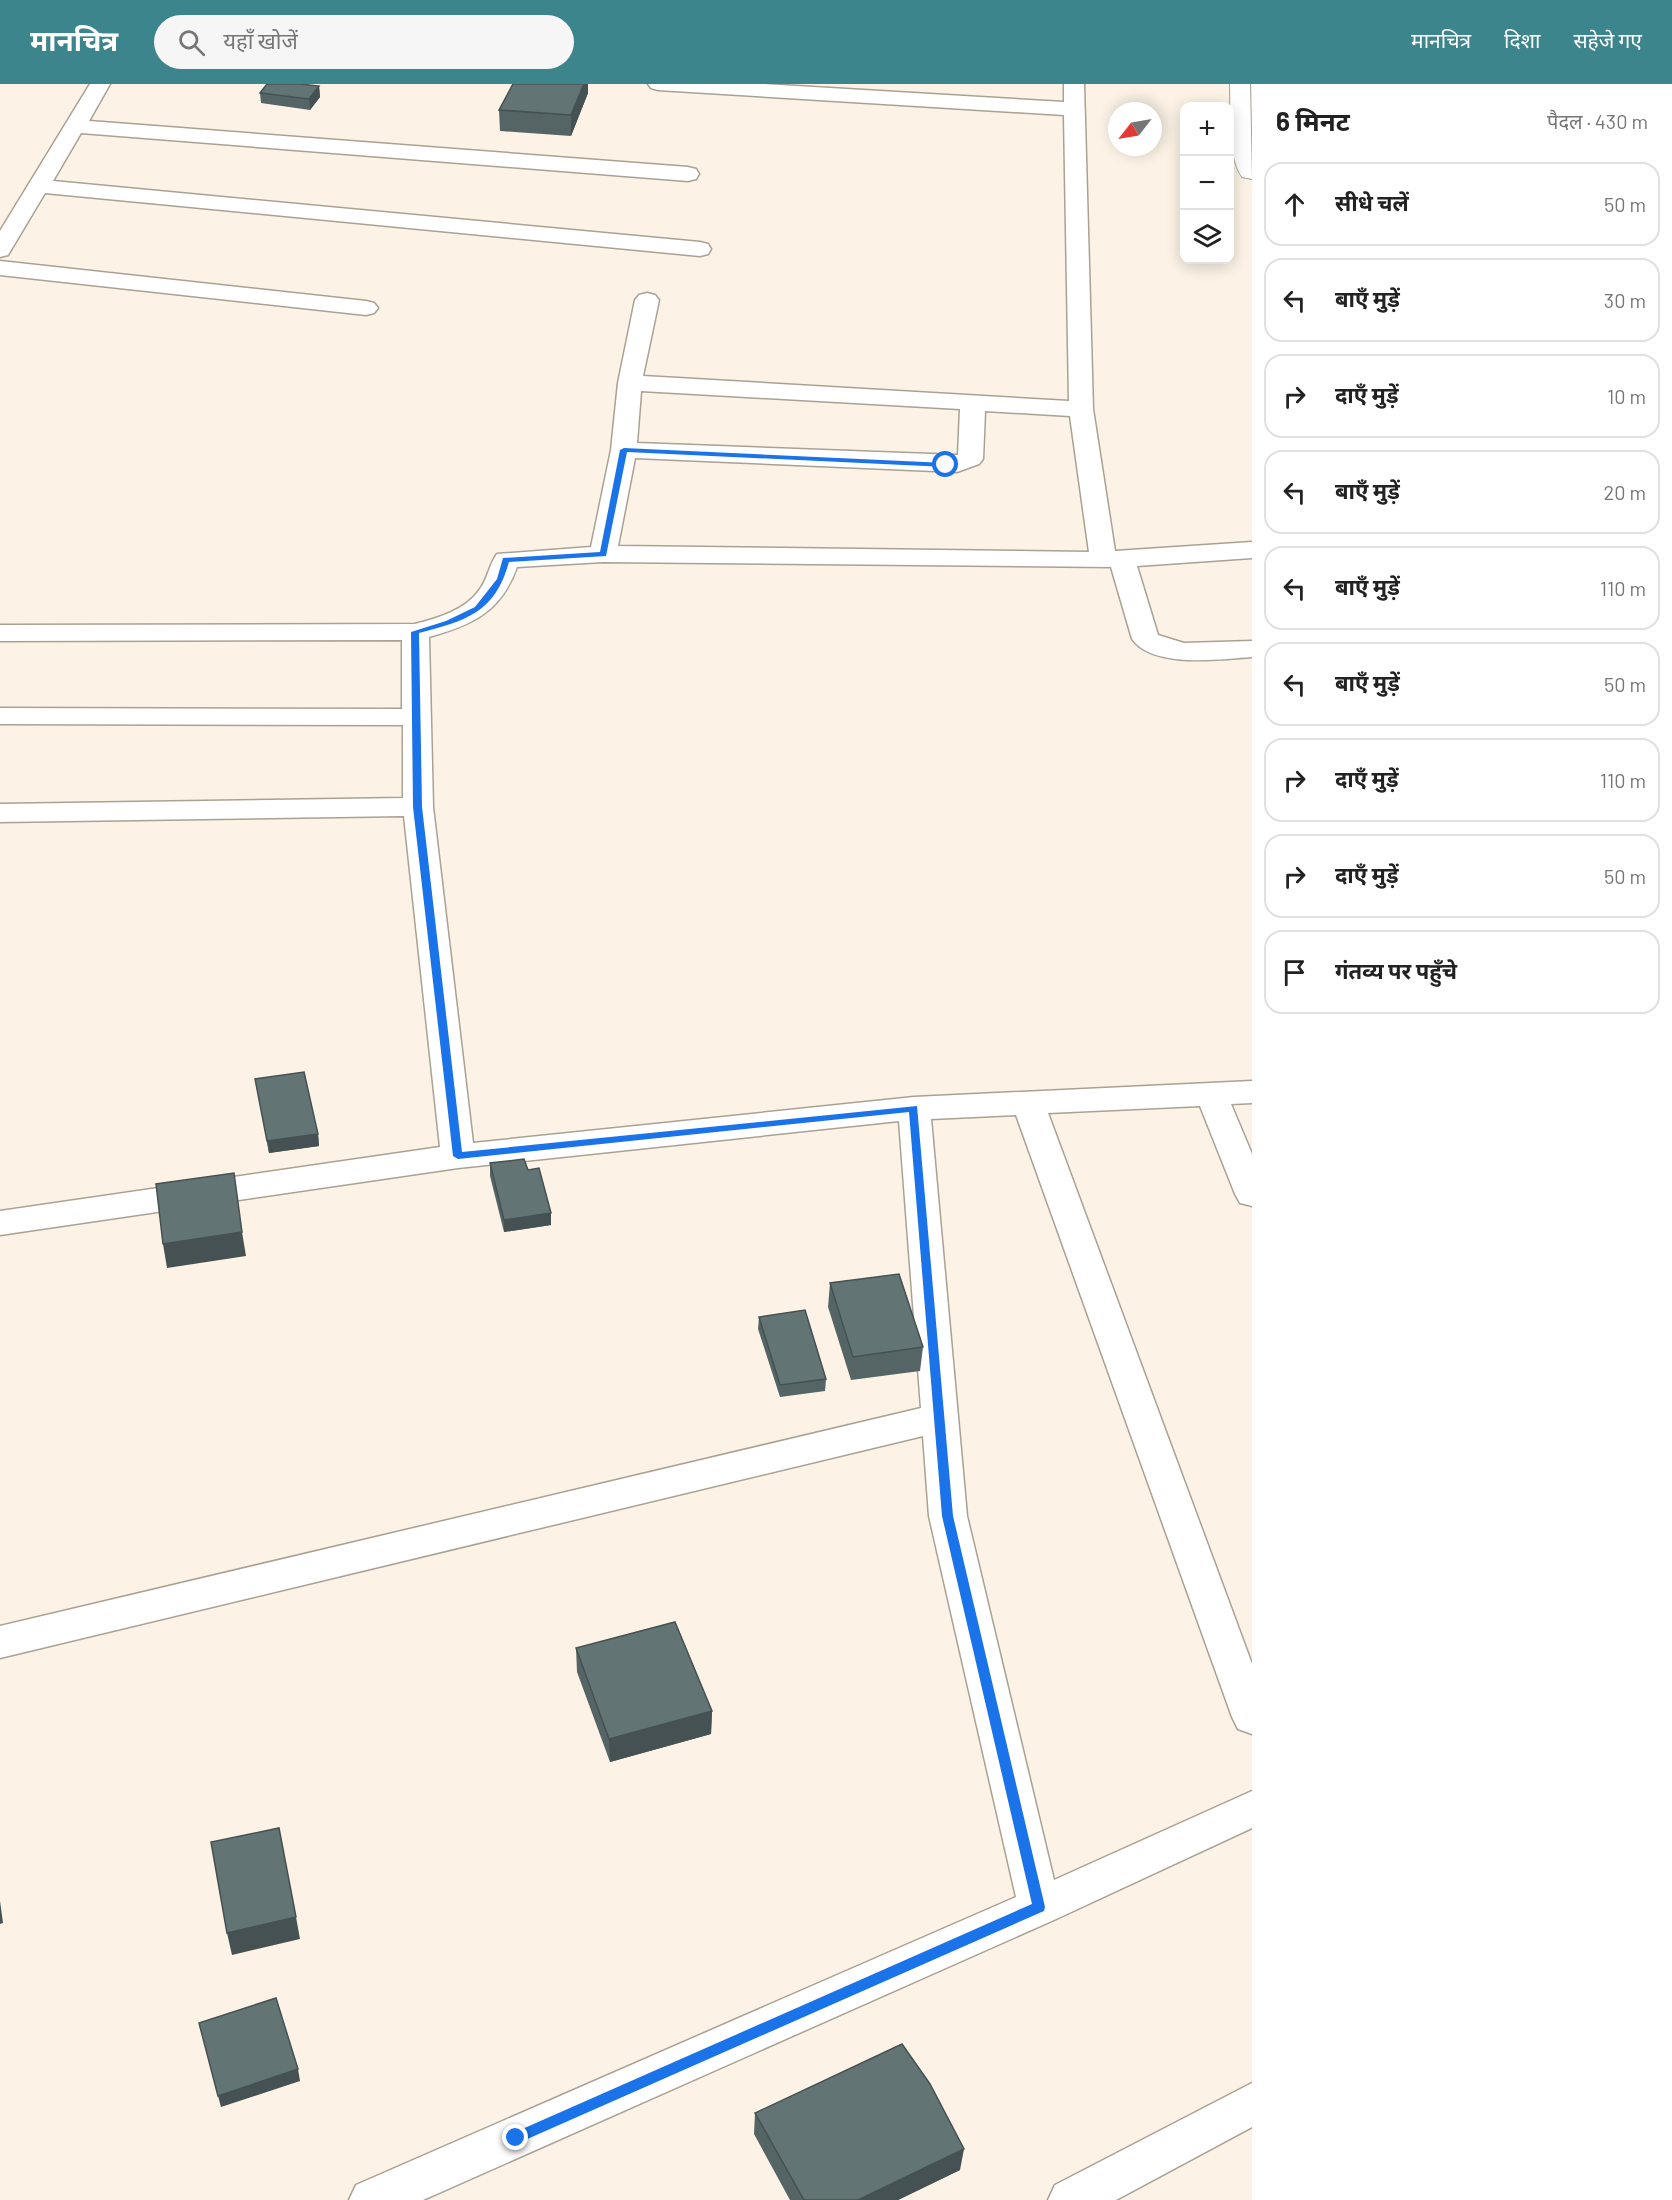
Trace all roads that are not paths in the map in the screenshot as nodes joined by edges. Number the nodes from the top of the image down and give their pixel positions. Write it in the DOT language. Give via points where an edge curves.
graph roads {
  1 [pos="100,84"];
  2 [pos="658,84"];
  3 [pos="1074,84"];
  4 [pos="1240,84"];
  5 [pos="713,86"];
  6 [pos="1076,109"];
  7 [pos="77,126"];
  8 [pos="1249,173"];
  9 [pos="688,174"];
  10 [pos="40,186"];
  11 [pos="700,249"];
  12 [pos="0,250"];
  13 [pos="0,268"];
  14 [pos="647,300"];
  15 [pos="366,308"];
  16 [pos="630,383"];
  17 [pos="973,402"];
  18 [pos="1081,409"];
  19 [pos="624,450"];
  20 [pos="1252,550"];
  21 [pos="603,554"];
  22 [pos="1112,560"];
  23 [pos="415,632"];
  24 [pos="0,633"];
  25 [pos="1252,649"];
  26 [pos="0,716"];
  27 [pos="415,717"];
  28 [pos="418,807"];
  29 [pos="0,813"];
  30 [pos="1252,1092"];
  31 [pos="1211,1094"];
  32 [pos="1028,1102"];
  33 [pos="914,1108"];
  34 [pos="458,1156"];
  35 [pos="1252,1194"];
  36 [pos="0,1224"];
  37 [pos="940,1418"];
  38 [pos="0,1641"];
  39 [pos="1252,1718"];
  40 [pos="1252,1809"];
  41 [pos="1039,1907"];
  42 [pos="1252,2104"];
  43 [pos="398,2195"];
  44 [pos="1071,2200"];
  1 -- 7 [label="street"];
  2 -- 5 [label="street"];
  3 -- 6 [label="street"];
  4 -- 8 [label="lane" via="1242,144"];
  5 -- 6 [label="street"];
  6 -- 18 [label="street"];
  7 -- 9 [label="street"];
  7 -- 10 [label="street"];
  10 -- 11 [label="street"];
  10 -- 12 [label="street"];
  13 -- 15 [label="street"];
  14 -- 16 [label="street"];
  16 -- 17 [label="street"];
  16 -- 19 [label="street"];
  17 -- 18 [label="street"];
  17 -- 19 [label="street" via="970,459 957,464"];
  18 -- 22 [label="street"];
  19 -- 21 [label="street"];
  20 -- 22 [label="street"];
  21 -- 22 [label="street"];
  21 -- 23 [label="street" via="506,560 501,579 478,609 449,623"];
  22 -- 25 [label="street" via="1146,639 1160,648 1185,652"];
  23 -- 24 [label="street"];
  23 -- 27 [label="street"];
  26 -- 27 [label="street"];
  27 -- 28 [label="street"];
  28 -- 29 [label="street"];
  28 -- 34 [label="street"];
  30 -- 31 [label="street"];
  31 -- 32 [label="street"];
  31 -- 35 [label="street"];
  32 -- 33 [label="street"];
  32 -- 39 [label="street"];
  33 -- 34 [label="street"];
  33 -- 37 [label="street"];
  34 -- 36 [label="street"];
  37 -- 38 [label="street"];
  37 -- 41 [label="street" via="948,1516"];
  40 -- 41 [label="street"];
  41 -- 43 [label="street"];
  42 -- 44 [label="street"];
}
